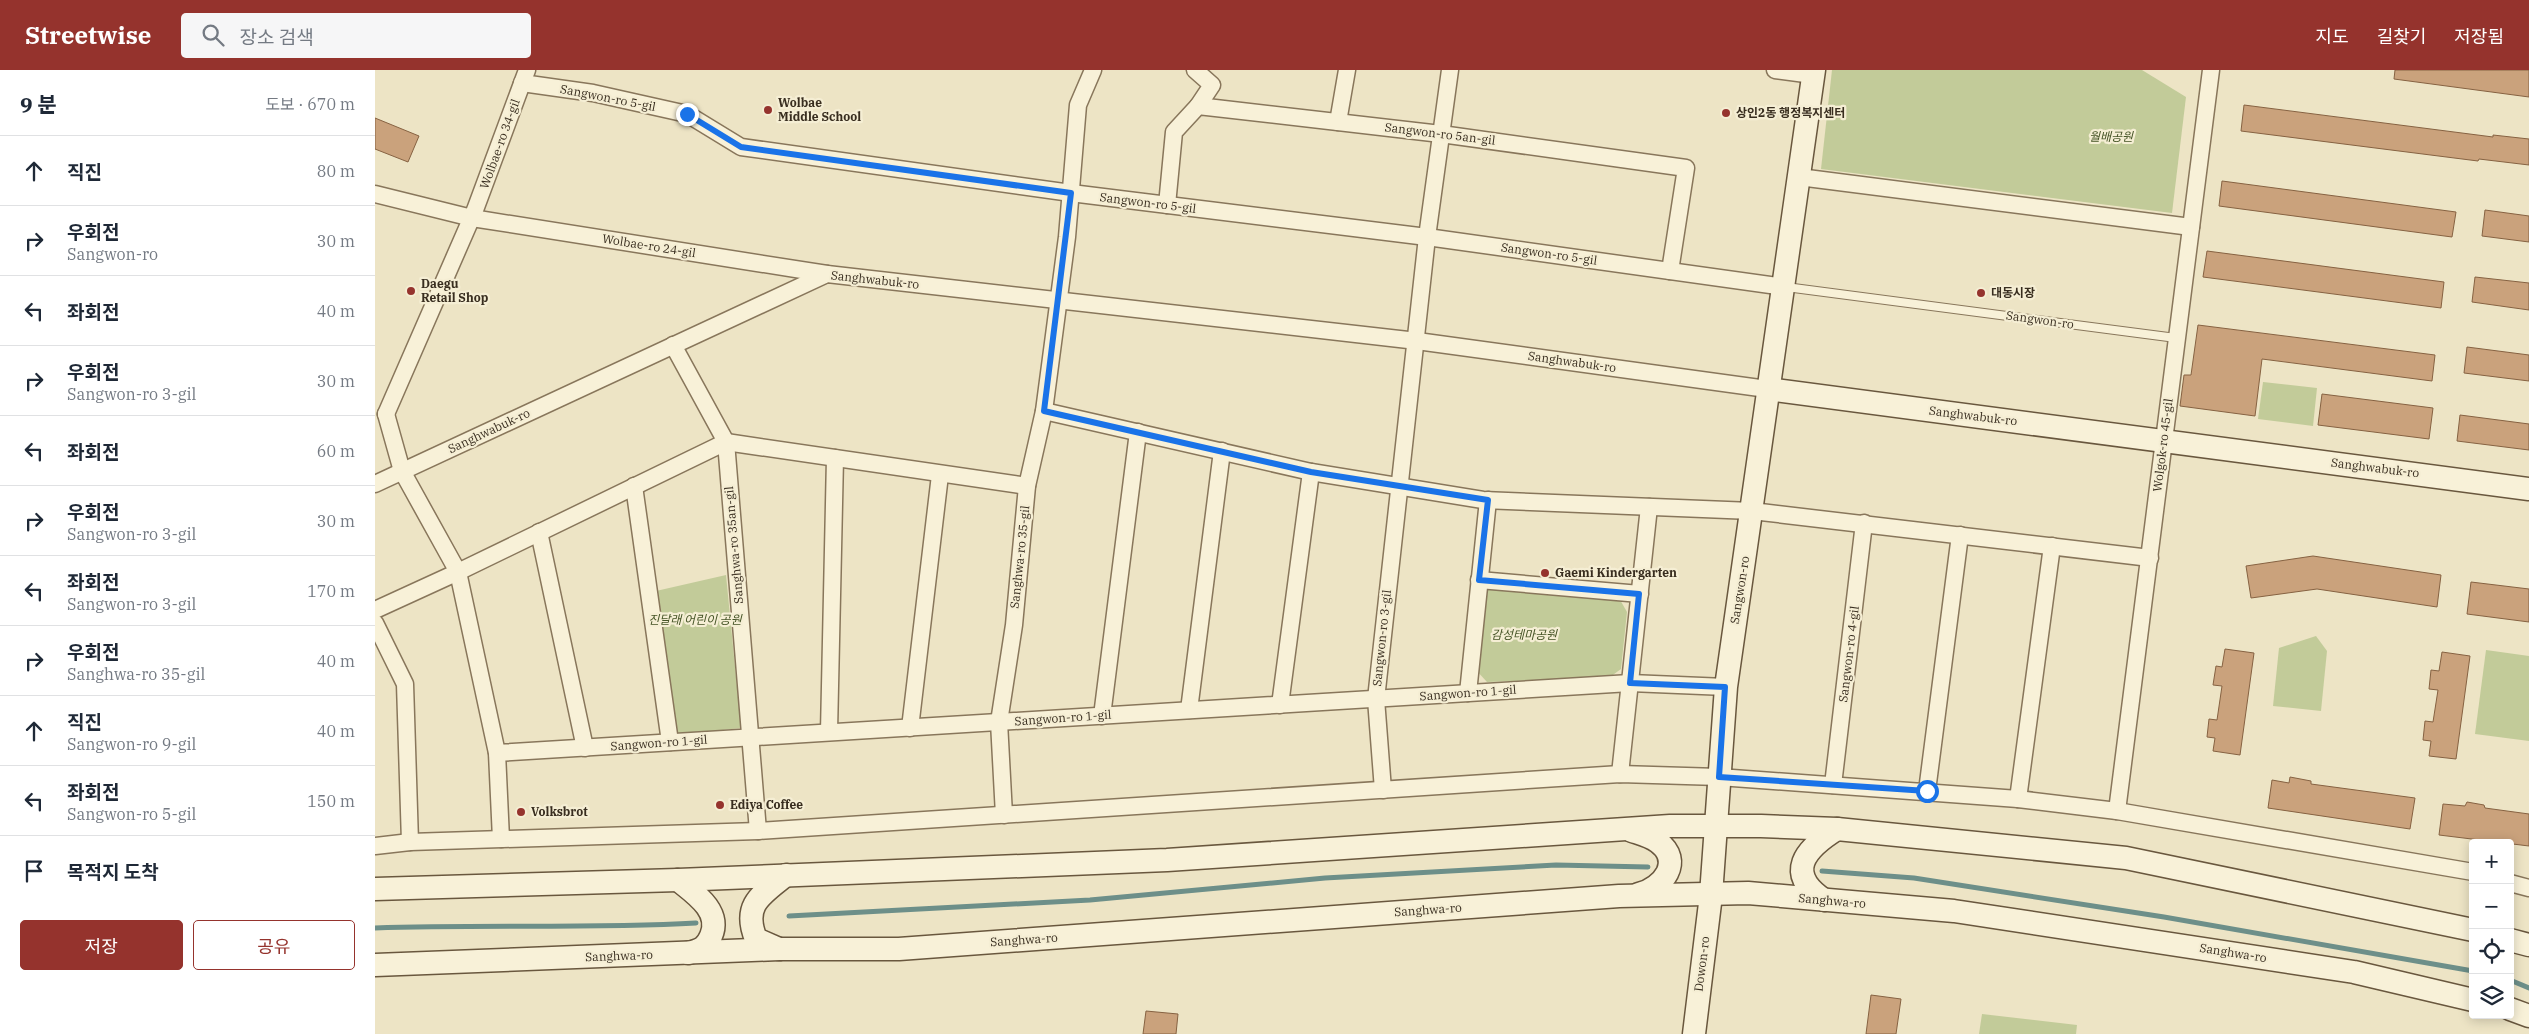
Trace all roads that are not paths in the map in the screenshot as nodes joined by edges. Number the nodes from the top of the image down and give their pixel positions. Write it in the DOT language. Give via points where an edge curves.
graph roads {
  1 [pos="1093,70"];
  2 [pos="1195,70"];
  3 [pos="1347,70"];
  4 [pos="1450,70"];
  5 [pos="1775,70"];
  6 [pos="1814,73"];
  7 [pos="2206,73"];
  8 [pos="525,76"];
  9 [pos="1198,106"];
  10 [pos="1338,122"];
  11 [pos="1441,134"];
  12 [pos="1799,177"];
  13 [pos="1071,193"];
  14 [pos="375,194"];
  15 [pos="1167,205"];
  16 [pos="472,218"];
  17 [pos="2191,227"];
  18 [pos="1427,237"];
  19 [pos="1669,271"];
  20 [pos="827,274"];
  21 [pos="1784,287"];
  22 [pos="1057,300"];
  23 [pos="2176,338"];
  24 [pos="1417,341"];
  25 [pos="673,345"];
  26 [pos="1767,389"];
  27 [pos="1044,411"];
  28 [pos="380,413"];
  29 [pos="1138,432"];
  30 [pos="2163,440"];
  31 [pos="726,442"];
  32 [pos="1222,451"];
  33 [pos="835,458"];
  34 [pos="402,472"];
  35 [pos="1311,472"];
  36 [pos="940,475"];
  37 [pos="375,484"];
  38 [pos="635,486"];
  39 [pos="1027,486"];
  40 [pos="1398,486"];
  41 [pos="2529,488"];
  42 [pos="1488,500"];
  43 [pos="1649,507"];
  44 [pos="1753,511"];
  45 [pos="1865,523"];
  46 [pos="539,532"];
  47 [pos="1960,535"];
  48 [pos="2051,546"];
  49 [pos="2150,558"];
  50 [pos="458,572"];
  51 [pos="1479,580"];
  52 [pos="1639,594"];
  53 [pos="375,610"];
  54 [pos="375,623"];
  55 [pos="1630,683"];
  56 [pos="1725,687"];
  57 [pos="1468,693"];
  58 [pos="1376,698"];
  59 [pos="1280,705"];
  60 [pos="1189,710"];
  61 [pos="1103,716"];
  62 [pos="999,722"];
  63 [pos="910,728"];
  64 [pos="829,732"];
  65 [pos="751,737"];
  66 [pos="670,742"];
  67 [pos="585,748"];
  68 [pos="497,753"];
  69 [pos="1620,774"];
  70 [pos="1719,777"];
  71 [pos="1833,785"];
  72 [pos="1383,790"];
  73 [pos="1927,791"];
  74 [pos="2018,799"];
  75 [pos="2117,811"];
  76 [pos="1004,815"];
  77 [pos="1714,826"];
  78 [pos="1837,829"];
  79 [pos="1626,830"];
  80 [pos="758,831"];
  81 [pos="501,839"];
  82 [pos="409,842"];
  83 [pos="375,846"];
  84 [pos="2469,871"];
  85 [pos="786,875"];
  86 [pos="678,880"];
  87 [pos="2514,884"];
  88 [pos="2529,888"];
  89 [pos="375,889"];
  90 [pos="1711,895"];
  91 [pos="1633,896"];
  92 [pos="1824,900"];
  93 [pos="2469,929"];
  94 [pos="2514,941"];
  95 [pos="2529,945"];
  96 [pos="779,950"];
  97 [pos="687,954"];
  98 [pos="375,965"];
  99 [pos="2469,999"];
  100 [pos="2514,1010"];
  101 [pos="2529,1016"];
  102 [pos="1694,1034"];
  1 -- 13 [label="street, Sanghwa-ro 35-gil" via="1078,104"];
  2 -- 9 [label="street" via="1212,85"];
  3 -- 10 [label="street"];
  4 -- 11 [label="street"];
  5 -- 6 [label="street"];
  6 -- 12 [label="main road, Sangwon-ro"];
  7 -- 17 [label="street, Wolgok-ro 45-gil"];
  8 -- 13 [label="street, Sangwon-ro 5-gil" via="687,114 741,147"];
  8 -- 16 [label="street, Wolbae-ro 34-gil"];
  9 -- 10 [label="street, Sangwon-ro 5an-gil"];
  9 -- 15 [label="street" via="1174,132"];
  10 -- 11 [label="street, Sangwon-ro 5an-gil"];
  11 -- 18 [label="street"];
  11 -- 19 [label="street, Sangwon-ro 5an-gil" via="1686,168"];
  12 -- 17 [label="street"];
  12 -- 21 [label="main road, Sangwon-ro"];
  13 -- 15 [label="street, Sangwon-ro 5-gil"];
  13 -- 22 [label="street, Sanghwa-ro 35-gil"];
  14 -- 16 [label="street, Wolbae-ro 24-gil"];
  15 -- 18 [label="street, Sangwon-ro 5-gil"];
  16 -- 20 [label="street, Wolbae-ro 24-gil"];
  16 -- 28 [label="street"];
  17 -- 23 [label="street, Wolgok-ro 45-gil"];
  18 -- 19 [label="street, Sangwon-ro 5-gil"];
  18 -- 24 [label="street"];
  19 -- 21 [label="street, Sangwon-ro 5-gil"];
  20 -- 22 [label="street, Sanghwabuk-ro"];
  20 -- 25 [label="street, Sanghwabuk-ro"];
  21 -- 23 [label="lane, Sangwon-ro"];
  21 -- 26 [label="main road, Sangwon-ro"];
  22 -- 24 [label="street, Sanghwabuk-ro"];
  22 -- 27 [label="street, Sanghwa-ro 35-gil"];
  23 -- 30 [label="street, Wolgok-ro 45-gil"];
  24 -- 26 [label="street, Sanghwabuk-ro"];
  24 -- 40 [label="street"];
  25 -- 31 [label="street"];
  25 -- 34 [label="street, Sanghwabuk-ro"];
  26 -- 30 [label="main road, Sanghwabuk-ro"];
  26 -- 44 [label="main road, Sangwon-ro"];
  27 -- 29 [label="street"];
  27 -- 39 [label="street, Sanghwa-ro 35-gil"];
  28 -- 34 [label="street"];
  29 -- 32 [label="street"];
  29 -- 61 [label="street"];
  30 -- 41 [label="main road, Sanghwabuk-ro"];
  30 -- 49 [label="street, Wolgok-ro 45-gil"];
  31 -- 33 [label="street"];
  31 -- 38 [label="street"];
  31 -- 65 [label="street, Sanghwa-ro 35an-gil"];
  32 -- 35 [label="street"];
  32 -- 60 [label="street"];
  33 -- 36 [label="street"];
  33 -- 64 [label="street"];
  34 -- 37 [label="street, Sanghwabuk-ro"];
  34 -- 50 [label="street"];
  35 -- 40 [label="street"];
  35 -- 59 [label="street"];
  36 -- 39 [label="street"];
  36 -- 63 [label="street"];
  38 -- 46 [label="street"];
  38 -- 66 [label="street"];
  39 -- 62 [label="street, Sanghwa-ro 35-gil" via="1014,626"];
  40 -- 42 [label="street"];
  40 -- 58 [label="street, Sangwon-ro 3-gil"];
  42 -- 43 [label="street"];
  42 -- 51 [label="street"];
  43 -- 44 [label="street"];
  43 -- 52 [label="street"];
  44 -- 45 [label="street"];
  44 -- 56 [label="main road, Sangwon-ro"];
  45 -- 47 [label="street"];
  45 -- 71 [label="street, Sangwon-ro 4-gil"];
  46 -- 50 [label="street"];
  46 -- 67 [label="street"];
  47 -- 48 [label="street"];
  47 -- 73 [label="street"];
  48 -- 49 [label="street"];
  48 -- 74 [label="street"];
  49 -- 75 [label="street, Wolgok-ro 45-gil"];
  50 -- 53 [label="street"];
  50 -- 68 [label="street"];
  51 -- 52 [label="street"];
  51 -- 57 [label="street"];
  52 -- 55 [label="street"];
  54 -- 82 [label="street" via="405,684"];
  55 -- 56 [label="street, Sangwon-ro 1-gil"];
  55 -- 57 [label="street, Sangwon-ro 1-gil"];
  55 -- 69 [label="street"];
  56 -- 70 [label="main road, Sangwon-ro"];
  57 -- 58 [label="street, Sangwon-ro 1-gil"];
  58 -- 59 [label="street, Sangwon-ro 1-gil"];
  58 -- 72 [label="street, Sangwon-ro 3-gil"];
  59 -- 60 [label="street, Sangwon-ro 1-gil"];
  60 -- 61 [label="street, Sangwon-ro 1-gil"];
  61 -- 62 [label="street, Sangwon-ro 1-gil"];
  62 -- 63 [label="street, Sangwon-ro 1-gil"];
  62 -- 76 [label="street, Sanghwa-ro 35-gil"];
  63 -- 64 [label="street, Sangwon-ro 1-gil"];
  64 -- 65 [label="street, Sangwon-ro 1-gil"];
  65 -- 66 [label="street, Sangwon-ro 1-gil"];
  65 -- 80 [label="street, Sanghwa-ro 35an-gil"];
  66 -- 67 [label="street, Sangwon-ro 1-gil"];
  67 -- 68 [label="street, Sangwon-ro 1-gil"];
  68 -- 81 [label="street"];
  69 -- 70 [label="street"];
  69 -- 72 [label="street"];
  70 -- 71 [label="street"];
  70 -- 77 [label="main road, Sangwon-ro"];
  71 -- 73 [label="street"];
  72 -- 76 [label="street"];
  73 -- 74 [label="street"];
  74 -- 75 [label="street"];
  75 -- 84 [label="street"];
  76 -- 80 [label="street"];
  77 -- 78 [label="main road"];
  77 -- 79 [label="main road"];
  77 -- 90 [label="main road, Sangwon-ro"];
  78 -- 92 [label="main road" via="1818,841 1804,858 1802,878 1811,891"];
  78 -- 93 [label="main road" via="2126,858"];
  79 -- 85 [label="main road" via="1167,860"];
  79 -- 91 [label="main road" via="1649,836 1660,843 1670,863 1666,878 1655,887"];
  80 -- 81 [label="street"];
  81 -- 82 [label="street"];
  82 -- 83 [label="street"];
  85 -- 86 [label="main road"];
  85 -- 96 [label="main road" via="755,903 749,918 756,939"];
  86 -- 89 [label="main road"];
  86 -- 97 [label="main road" via="709,908 715,923 708,944"];
  87 -- 88 [label="street"];
  90 -- 91 [label="main road, Sanghwa-ro"];
  90 -- 92 [label="main road, Sanghwa-ro" via="1748,894"];
  90 -- 102 [label="main road, Dowon-ro"];
  91 -- 96 [label="main road, Sanghwa-ro" via="899,949"];
  92 -- 99 [label="main road, Sanghwa-ro" via="1954,911 2345,970"];
  94 -- 95 [label="main road"];
  96 -- 97 [label="main road, Sanghwa-ro"];
  97 -- 98 [label="main road, Sanghwa-ro"];
  100 -- 101 [label="main road"];
}
